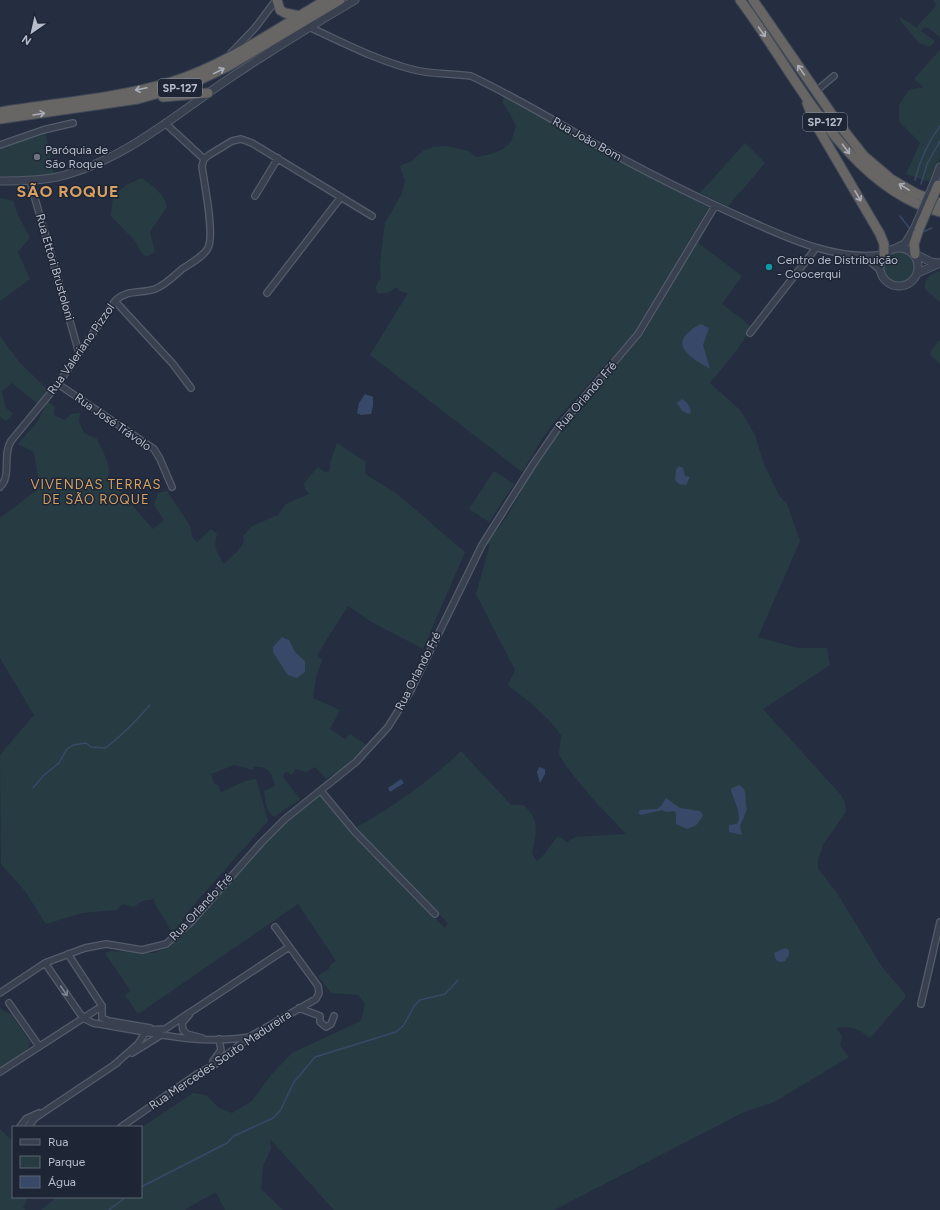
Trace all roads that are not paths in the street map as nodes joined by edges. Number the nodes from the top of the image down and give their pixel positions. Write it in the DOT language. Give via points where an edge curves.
graph roads {
  1 [pos="276,0"];
  2 [pos="326,0"];
  3 [pos="340,0"];
  4 [pos="355,0"];
  5 [pos="740,0"];
  6 [pos="753,0"];
  7 [pos="300,16"];
  8 [pos="309,27"];
  9 [pos="226,58"];
  10 [pos="834,76"];
  11 [pos="800,87"];
  12 [pos="816,91"];
  13 [pos="208,93"];
  14 [pos="138,99"];
  15 [pos="0,112"];
  16 [pos="0,119"];
  17 [pos="73,123"];
  18 [pos="165,123"];
  19 [pos="0,145"];
  20 [pos="278,158"];
  21 [pos="204,159"];
  22 [pos="940,167"];
  23 [pos="0,181"];
  24 [pos="30,181"];
  25 [pos="937,183"];
  26 [pos="255,196"];
  27 [pos="341,197"];
  28 [pos="940,203"];
  29 [pos="715,206"];
  30 [pos="940,212"];
  31 [pos="372,216"];
  32 [pos="915,230"];
  33 [pos="816,248"];
  34 [pos="896,248"];
  35 [pos="884,254"];
  36 [pos="915,254"];
  37 [pos="864,256"];
  38 [pos="940,263"];
  39 [pos="880,270"];
  40 [pos="918,273"];
  41 [pos="267,293"];
  42 [pos="115,301"];
  43 [pos="750,333"];
  44 [pos="79,353"];
  45 [pos="58,384"];
  46 [pos="191,388"];
  47 [pos="0,487"];
  48 [pos="172,487"];
  49 [pos="321,790"];
  50 [pos="435,914"];
  51 [pos="940,922"];
  52 [pos="275,927"];
  53 [pos="289,947"];
  54 [pos="68,954"];
  55 [pos="45,963"];
  56 [pos="0,992"];
  57 [pos="9,1003"];
  58 [pos="204,1004"];
  59 [pos="921,1004"];
  60 [pos="102,1006"];
  61 [pos="299,1008"];
  62 [pos="334,1016"];
  63 [pos="83,1018"];
  64 [pos="182,1023"];
  65 [pos="154,1028"];
  66 [pos="132,1030"];
  67 [pos="145,1032"];
  68 [pos="161,1034"];
  69 [pos="170,1036"];
  70 [pos="251,1036"];
  71 [pos="219,1039"];
  72 [pos="206,1040"];
  73 [pos="140,1041"];
  74 [pos="39,1046"];
  75 [pos="114,1065"];
  76 [pos="0,1072"];
  77 [pos="197,1074"];
  78 [pos="43,1112"];
  79 [pos="21,1126"];
  80 [pos="29,1126"];
  81 [pos="122,1126"];
  1 -- 7 [label="highway" via="280,10"];
  1 -- 9 [label="street" via="255,28"];
  2 -- 7 [label="highway, SP-127"];
  14 -- 3 [label="highway, SP-127, one-way" via="172,90 217,72"];
  4 -- 8 [label="street"];
  5 -- 11 [label="highway, SP-127, one-way"];
  12 -- 6 [label="highway, SP-127, one-way"];
  7 -- 9 [label="highway, SP-127"];
  8 -- 13 [label="street"];
  8 -- 29 [label="street, Rua João Bom" via="411,70 471,76"];
  9 -- 15 [label="highway, SP-127, one-way" via="185,77 156,86"];
  10 -- 12 [label="street"];
  11 -- 30 [label="highway, SP-127, one-way" via="854,160 876,180 899,195"];
  11 -- 35 [label="highway, one-way" via="815,123 880,234"];
  28 -- 12 [label="highway, SP-127, one-way" via="915,194 891,179 864,156"];
  13 -- 14 [label="highway"];
  13 -- 18 [label="street"];
  16 -- 14 [label="highway, SP-127, one-way"];
  17 -- 19 [label="street"];
  18 -- 21 [label="street"];
  18 -- 24 [label="street" via="90,167 57,177"];
  20 -- 21 [label="street" via="241,139 232,141"];
  20 -- 26 [label="street"];
  20 -- 27 [label="street"];
  21 -- 42 [label="street, Rua Valeriano Pizzol" via="202,166 211,233 208,248 162,285 154,289 128,292"];
  22 -- 25 [label="street"];
  23 -- 24 [label="street"];
  24 -- 44 [label="street, Rua Ettori Brustoloni"];
  25 -- 32 [label="highway, bridge"];
  27 -- 31 [label="street"];
  27 -- 41 [label="street"];
  29 -- 33 [label="street, Rua João Bom"];
  29 -- 49 [label="street, Rua Orlando Fré" via="638,334 558,428 482,545 410,692 388,727 356,762"];
  32 -- 34 [label="street" via="906,244"];
  32 -- 36 [label="highway"];
  33 -- 37 [label="street, Rua João Bom"];
  33 -- 43 [label="street"];
  34 -- 35 [label="street"];
  34 -- 36 [label="street" via="905,248"];
  35 -- 37 [label="street, Rua João Bom"];
  35 -- 39 [label="street"];
  36 -- 38 [label="street" via="931,262"];
  36 -- 40 [label="street"];
  37 -- 39 [label="street"];
  38 -- 40 [label="street"];
  39 -- 40 [label="street" via="886,281 897,286 908,284"];
  42 -- 44 [label="street, Rua Valeriano Pizzol"];
  42 -- 46 [label="street" via="174,364"];
  44 -- 45 [label="street, Rua Valeriano Pizzol"];
  45 -- 47 [label="street, Rua Valeriano Pizzol" via="7,447 6,478"];
  45 -- 48 [label="street, Rua José Trávolo" via="154,449"];
  49 -- 50 [label="street" via="355,832"];
  49 -- 54 [label="street, Rua Orlando Fré" via="285,819 190,923 166,944 142,950 106,944"];
  51 -- 59 [label="street"];
  52 -- 53 [label="street"];
  53 -- 58 [label="street"];
  53 -- 61 [label="street, Rua Mercedes Souto Madureira" via="318,986 318,995 313,1002"];
  54 -- 55 [label="street, Rua Orlando Fré"];
  54 -- 60 [label="street"];
  55 -- 56 [label="street, Rua Orlando Fré"];
  55 -- 63 [label="street, one-way"];
  57 -- 74 [label="street"];
  58 -- 64 [label="street"];
  58 -- 65 [label="street" via="166,1029"];
  60 -- 63 [label="street"];
  60 -- 65 [label="street" via="102,1018 109,1022"];
  61 -- 62 [label="street" via="320,1016 320,1022 326,1027 331,1024"];
  61 -- 70 [label="street, Rua Mercedes Souto Madureira"];
  63 -- 66 [label="street" via="93,1023"];
  63 -- 74 [label="street"];
  64 -- 69 [label="street" via="179,1030"];
  64 -- 72 [label="street" via="185,1032"];
  65 -- 67 [label="street"];
  66 -- 67 [label="street"];
  66 -- 73 [label="street" via="140,1035"];
  67 -- 68 [label="street"];
  67 -- 73 [label="street"];
  68 -- 69 [label="street"];
  68 -- 75 [label="street"];
  69 -- 72 [label="street"];
  70 -- 71 [label="street"];
  70 -- 77 [label="street, Rua Mercedes Souto Madureira" via="214,1065"];
  71 -- 72 [label="street"];
  71 -- 77 [label="street" via="220,1054"];
  73 -- 75 [label="street"];
  74 -- 76 [label="street"];
  75 -- 78 [label="street"];
  77 -- 81 [label="street, Rua Mercedes Souto Madureira"];
  78 -- 79 [label="street" via="31,1116"];
  78 -- 80 [label="street"];
}
